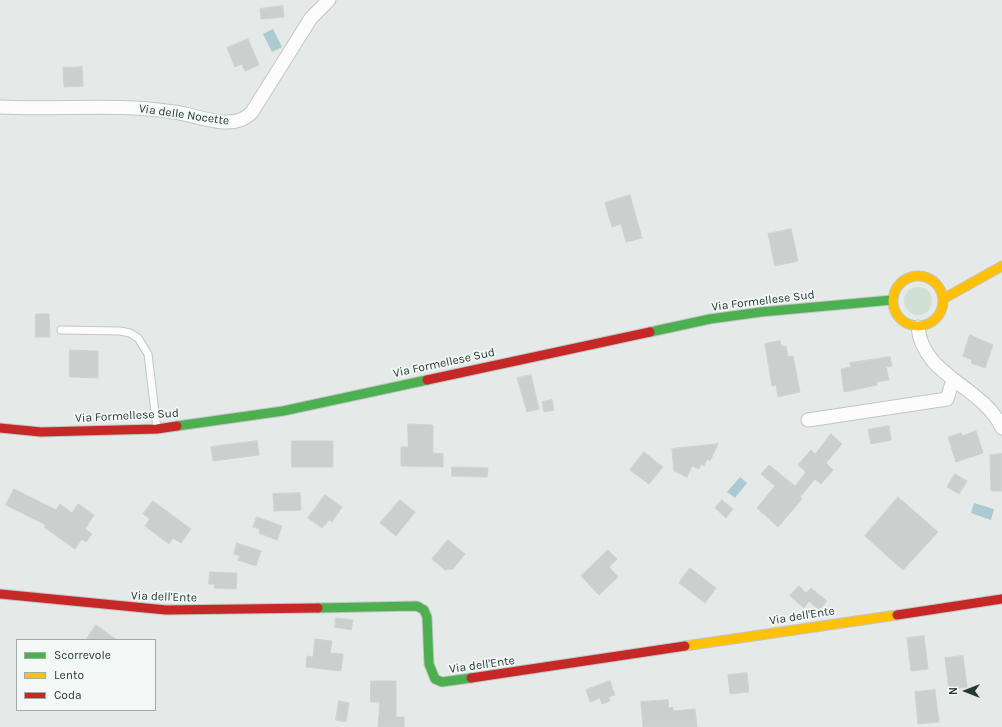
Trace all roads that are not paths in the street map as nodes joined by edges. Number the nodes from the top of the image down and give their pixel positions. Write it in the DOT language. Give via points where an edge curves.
graph roads {
  1 [pos="329,0"];
  2 [pos="0,107"];
  3 [pos="1002,266"];
  4 [pos="943,299"];
  5 [pos="892,300"];
  6 [pos="918,327"];
  7 [pos="61,330"];
  8 [pos="953,380"];
  9 [pos="976,398"];
  10 [pos="947,399"];
  11 [pos="997,412"];
  12 [pos="808,420"];
  13 [pos="0,428"];
  14 [pos="1002,428"];
  15 [pos="157,429"];
  16 [pos="0,594"];
  17 [pos="1002,598"];
  1 -- 2 [label="street, Via delle Nocette" via="311,18 252,112 238,122 147,109"];
  3 -- 4 [label="street"];
  4 -- 5 [label="street" via="936,284 921,276 905,280 894,292"];
  4 -- 6 [label="street" via="936,318"];
  5 -- 6 [label="street" via="893,308 900,319"];
  5 -- 15 [label="street, Via Formellese Sud" via="710,319 283,411"];
  6 -- 8 [label="street" via="920,342 926,352"];
  7 -- 15 [label="lane" via="114,331 130,333 138,338 148,354"];
  8 -- 9 [label="street"];
  8 -- 10 [label="street"];
  9 -- 10 [label="street"];
  9 -- 11 [label="street"];
  10 -- 12 [label="street"];
  11 -- 14 [label="street"];
  13 -- 15 [label="street, Via Formellese Sud" via="41,432"];
  16 -- 17 [label="street, Via dell'Ente" via="166,610 417,606 424,610 428,617 429,669 433,678 442,682"];
}
